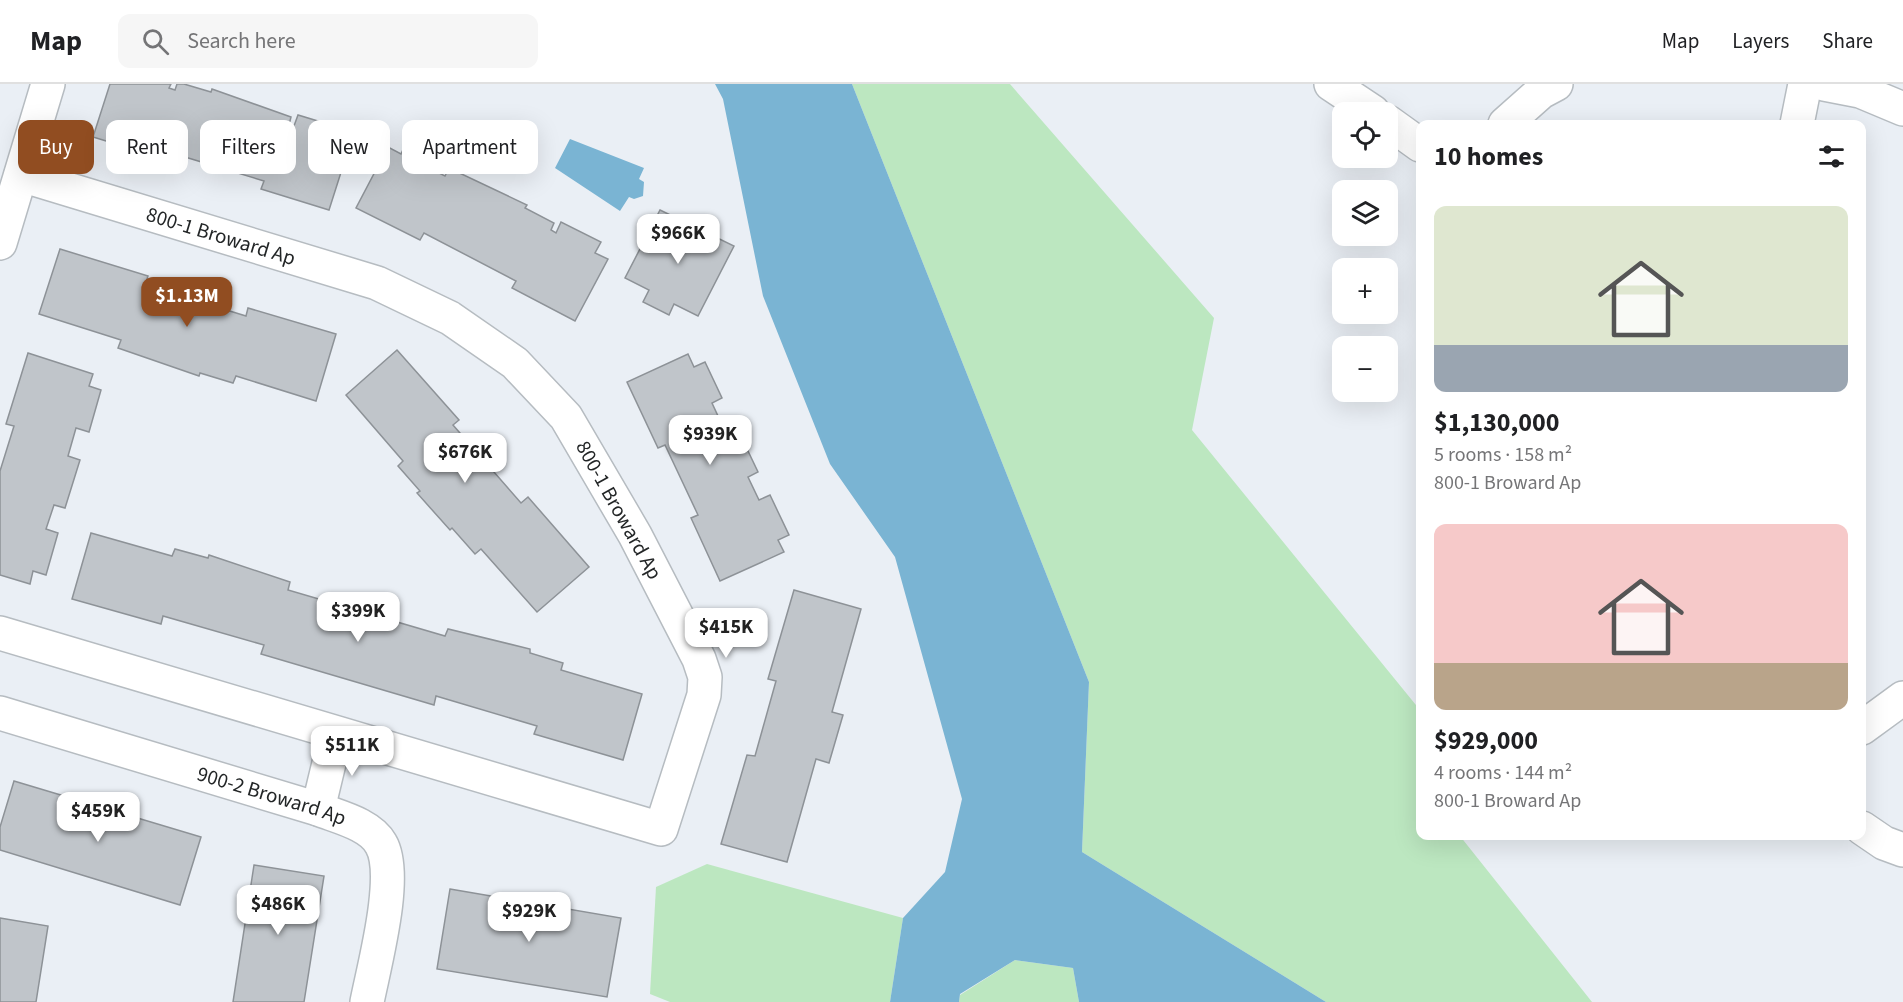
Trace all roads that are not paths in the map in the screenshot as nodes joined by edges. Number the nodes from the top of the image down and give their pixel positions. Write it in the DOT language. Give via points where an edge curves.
graph roads {
  1 [pos="48,84"];
  2 [pos="1331,84"];
  3 [pos="1556,84"];
  4 [pos="1805,84"];
  5 [pos="1824,84"];
  6 [pos="1358,102"];
  7 [pos="1903,109"];
  8 [pos="1510,120"];
  9 [pos="1798,120"];
  10 [pos="1398,129"];
  11 [pos="1416,142"];
  12 [pos="21,175"];
  13 [pos="0,243"];
  14 [pos="0,633"];
  15 [pos="1903,698"];
  16 [pos="0,713"];
  17 [pos="1866,725"];
  18 [pos="336,734"];
  19 [pos="318,809"];
  20 [pos="1866,831"];
  21 [pos="1903,850"];
  22 [pos="367,1002"];
  1 -- 12 [label="street"];
  2 -- 6 [label="street"];
  3 -- 8 [label="street"];
  4 -- 9 [label="street"];
  5 -- 7 [label="street" via="1860,91"];
  10 -- 11 [label="street"];
  12 -- 13 [label="street"];
  12 -- 18 [label="street, 800-1 Broward Ap" via="377,283 450,318 516,363 566,417 635,535 705,677 704,695 661,829"];
  14 -- 18 [label="street, 800-1 Broward Ap"];
  15 -- 17 [label="street"];
  16 -- 19 [label="street, 900-2 Broward Ap"];
  18 -- 19 [label="street"];
  19 -- 22 [label="street, 900-2 Broward Ap" via="361,826 381,843 387,863 388,885"];
  20 -- 21 [label="street"];
}
